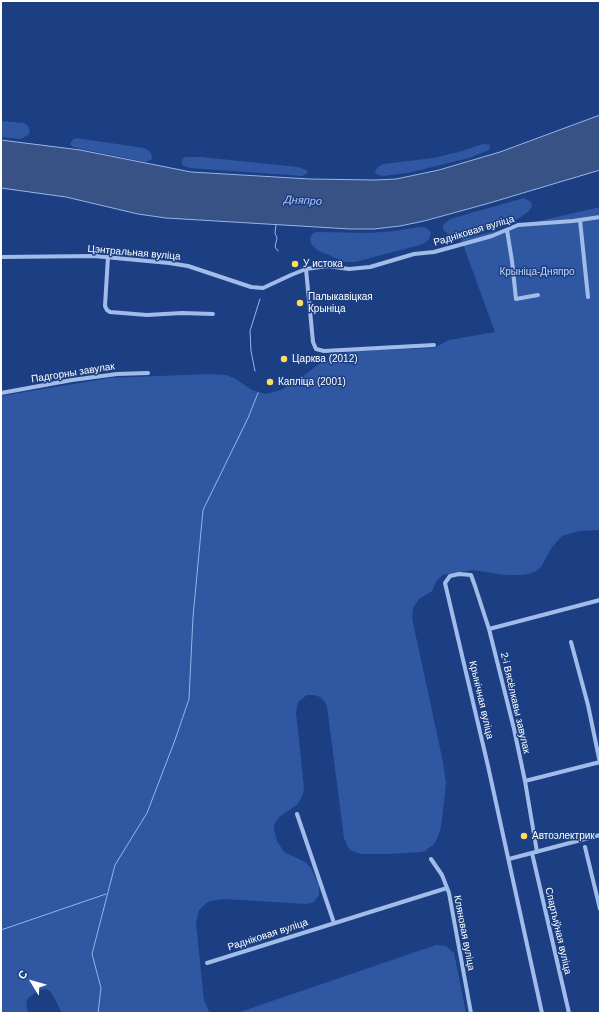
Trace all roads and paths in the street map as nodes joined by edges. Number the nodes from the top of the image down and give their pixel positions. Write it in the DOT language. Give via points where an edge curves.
graph roads {
  1 [pos="600,217"];
  2 [pos="580,220"];
  3 [pos="507,230"];
  4 [pos="1,257"];
  5 [pos="108,257"];
  6 [pos="306,270"];
  7 [pos="538,295"];
  8 [pos="588,297"];
  9 [pos="212,314"];
  10 [pos="434,345"];
  11 [pos="148,373"];
  12 [pos="1,393"];
  13 [pos="600,600"];
  14 [pos="489,629"];
  15 [pos="571,642"];
  16 [pos="600,763"];
  17 [pos="525,781"];
  18 [pos="297,814"];
  19 [pos="600,835"];
  20 [pos="585,847"];
  21 [pos="534,852"];
  22 [pos="431,859"];
  23 [pos="509,859"];
  24 [pos="447,888"];
  25 [pos="600,909"];
  26 [pos="334,923"];
  27 [pos="207,963"];
  28 [pos="471,1013"];
  29 [pos="542,1013"];
  30 [pos="569,1013"];
  1 -- 2 [label="street, Радніковая вуліца"];
  2 -- 3 [label="street, Радніковая вуліца" via="524,224"];
  2 -- 8 [label="street"];
  3 -- 6 [label="street, Радніковая вуліца" via="434,252 414,254 370,267 349,269 328,266"];
  3 -- 7 [label="street" via="516,299"];
  4 -- 5 [label="street, Цэнтральная вуліца"];
  5 -- 6 [label="street, Цэнтральная вуліца" via="180,264 258,288 270,286"];
  5 -- 9 [label="street" via="105,306 110,312 147,315"];
  6 -- 10 [label="street" via="313,342 316,349 324,351"];
  11 -- 12 [label="street, Падгорны завулак" via="102,376"];
  13 -- 14 [label="street"];
  14 -- 17 [label="street, 2-і Вясёлкавы завулак"];
  14 -- 23 [label="street, Крынічная вуліца" via="471,575 450,576 445,583"];
  15 -- 16 [label="street"];
  16 -- 17 [label="street"];
  17 -- 21 [label="street, 2-і Вясёлкавы завулак"];
  18 -- 26 [label="street"];
  19 -- 21 [label="street"];
  20 -- 25 [label="street"];
  21 -- 23 [label="street"];
  21 -- 30 [label="street, Спартыўная вуліца"];
  22 -- 24 [label="street, Кляновая вуліца"];
  23 -- 29 [label="street, Крынічная вуліца"];
  24 -- 26 [label="street, Радніковая вуліца"];
  24 -- 28 [label="street, Кляновая вуліца"];
  26 -- 27 [label="street, Радніковая вуліца"];
}
